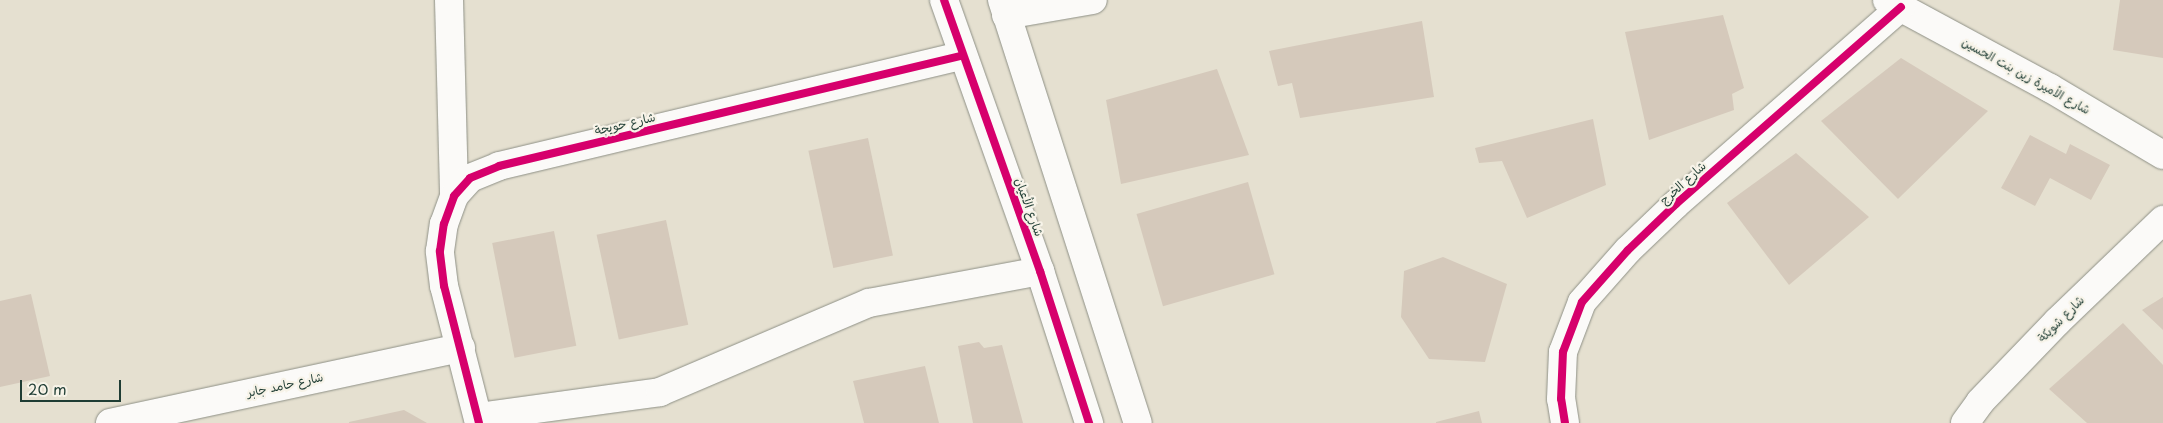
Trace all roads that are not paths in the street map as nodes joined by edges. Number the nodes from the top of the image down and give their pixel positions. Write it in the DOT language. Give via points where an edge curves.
graph roads {
  1 [pos="449,0"];
  2 [pos="944,0"];
  3 [pos="1093,0"];
  4 [pos="1894,3"];
  5 [pos="1004,7"];
  6 [pos="962,56"];
  7 [pos="2163,155"];
  8 [pos="454,196"];
  9 [pos="2163,220"];
  10 [pos="1040,271"];
  11 [pos="461,348"];
  12 [pos="479,420"];
  13 [pos="110,423"];
  14 [pos="1089,423"];
  15 [pos="1138,423"];
  16 [pos="1565,423"];
  17 [pos="1965,423"];
  1 -- 8 [label="street"];
  2 -- 6 [label="street, شارع الأعيان"];
  3 -- 5 [label="street"];
  4 -- 7 [label="street, شارع الأميرة زين بنت الحسين" via="2050,88"];
  4 -- 16 [label="street, شارع الخرج" via="1628,250 1582,302 1563,352"];
  5 -- 15 [label="street"];
  6 -- 8 [label="street, شارع حويجة" via="499,166 470,178"];
  6 -- 10 [label="street, شارع الأعيان"];
  8 -- 11 [label="street, شارع حويجة" via="444,224 440,251 444,286"];
  9 -- 17 [label="street, شارع شويكة" via="1993,388"];
  10 -- 12 [label="street" via="869,303 660,392"];
  10 -- 14 [label="street, شارع الأعيان"];
  11 -- 12 [label="street, شارع حويجة"];
  11 -- 13 [label="street, شارع حامد جابر"];
}
